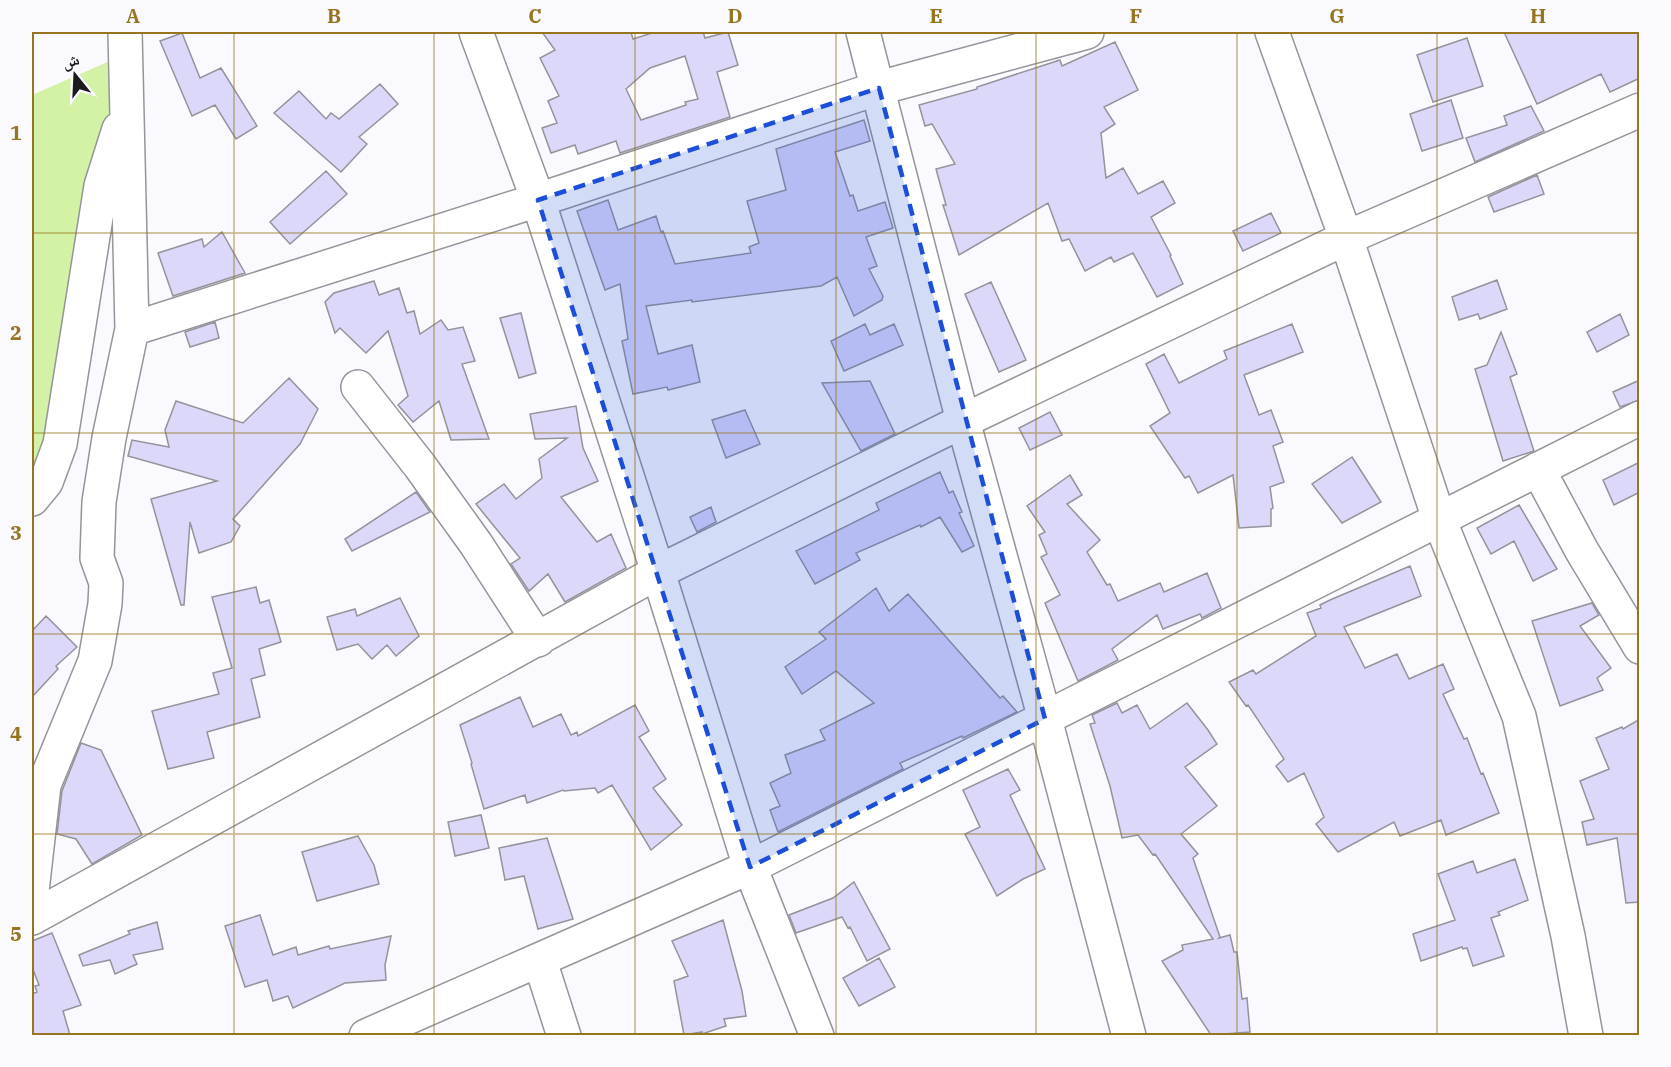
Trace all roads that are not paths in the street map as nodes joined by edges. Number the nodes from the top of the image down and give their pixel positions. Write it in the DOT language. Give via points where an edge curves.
graph roads {
  1 [pos="124,32"];
  2 [pos="476,32"];
  3 [pos="863,32"];
  4 [pos="1087,32"];
  5 [pos="1272,32"];
  6 [pos="879,88"];
  7 [pos="127,110"];
  8 [pos="1640,110"];
  9 [pos="538,200"];
  10 [pos="1346,238"];
  11 [pos="132,329"];
  12 [pos="358,387"];
  13 [pos="1640,418"];
  14 [pos="963,421"];
  15 [pos="1538,470"];
  16 [pos="32,499"];
  17 [pos="1439,519"];
  18 [pos="658,572"];
  19 [pos="538,640"];
  20 [pos="1640,647"];
  21 [pos="1045,718"];
  22 [pos="750,867"];
  23 [pos="32,891"];
  24 [pos="32,918"];
  25 [pos="540,961"];
  26 [pos="366,1035"];
  27 [pos="564,1035"];
  28 [pos="817,1035"];
  29 [pos="1129,1035"];
  30 [pos="1586,1035"];
  1 -- 7 [label="street"];
  2 -- 9 [label="street"];
  3 -- 6 [label="street"];
  4 -- 6 [label="street"];
  5 -- 10 [label="street"];
  6 -- 9 [label="street"];
  6 -- 14 [label="street"];
  7 -- 11 [label="street"];
  7 -- 16 [label="street" via="101,186 60,444 46,482"];
  8 -- 10 [label="street"];
  9 -- 11 [label="street"];
  9 -- 18 [label="street"];
  10 -- 14 [label="street"];
  10 -- 17 [label="street"];
  11 -- 23 [label="street" via="99,502 98,558 106,583 95,661 44,785"];
  12 -- 19 [label="street" via="448,505"];
  13 -- 15 [label="street"];
  14 -- 18 [label="street"];
  14 -- 21 [label="street"];
  15 -- 17 [label="street"];
  15 -- 20 [label="street"];
  17 -- 21 [label="street"];
  17 -- 30 [label="street" via="1519,716"];
  18 -- 19 [label="street"];
  18 -- 22 [label="street"];
  19 -- 24 [label="street"];
  21 -- 22 [label="street"];
  21 -- 29 [label="street"];
  22 -- 25 [label="street"];
  22 -- 28 [label="street"];
  25 -- 26 [label="street"];
  25 -- 27 [label="street"];
}
